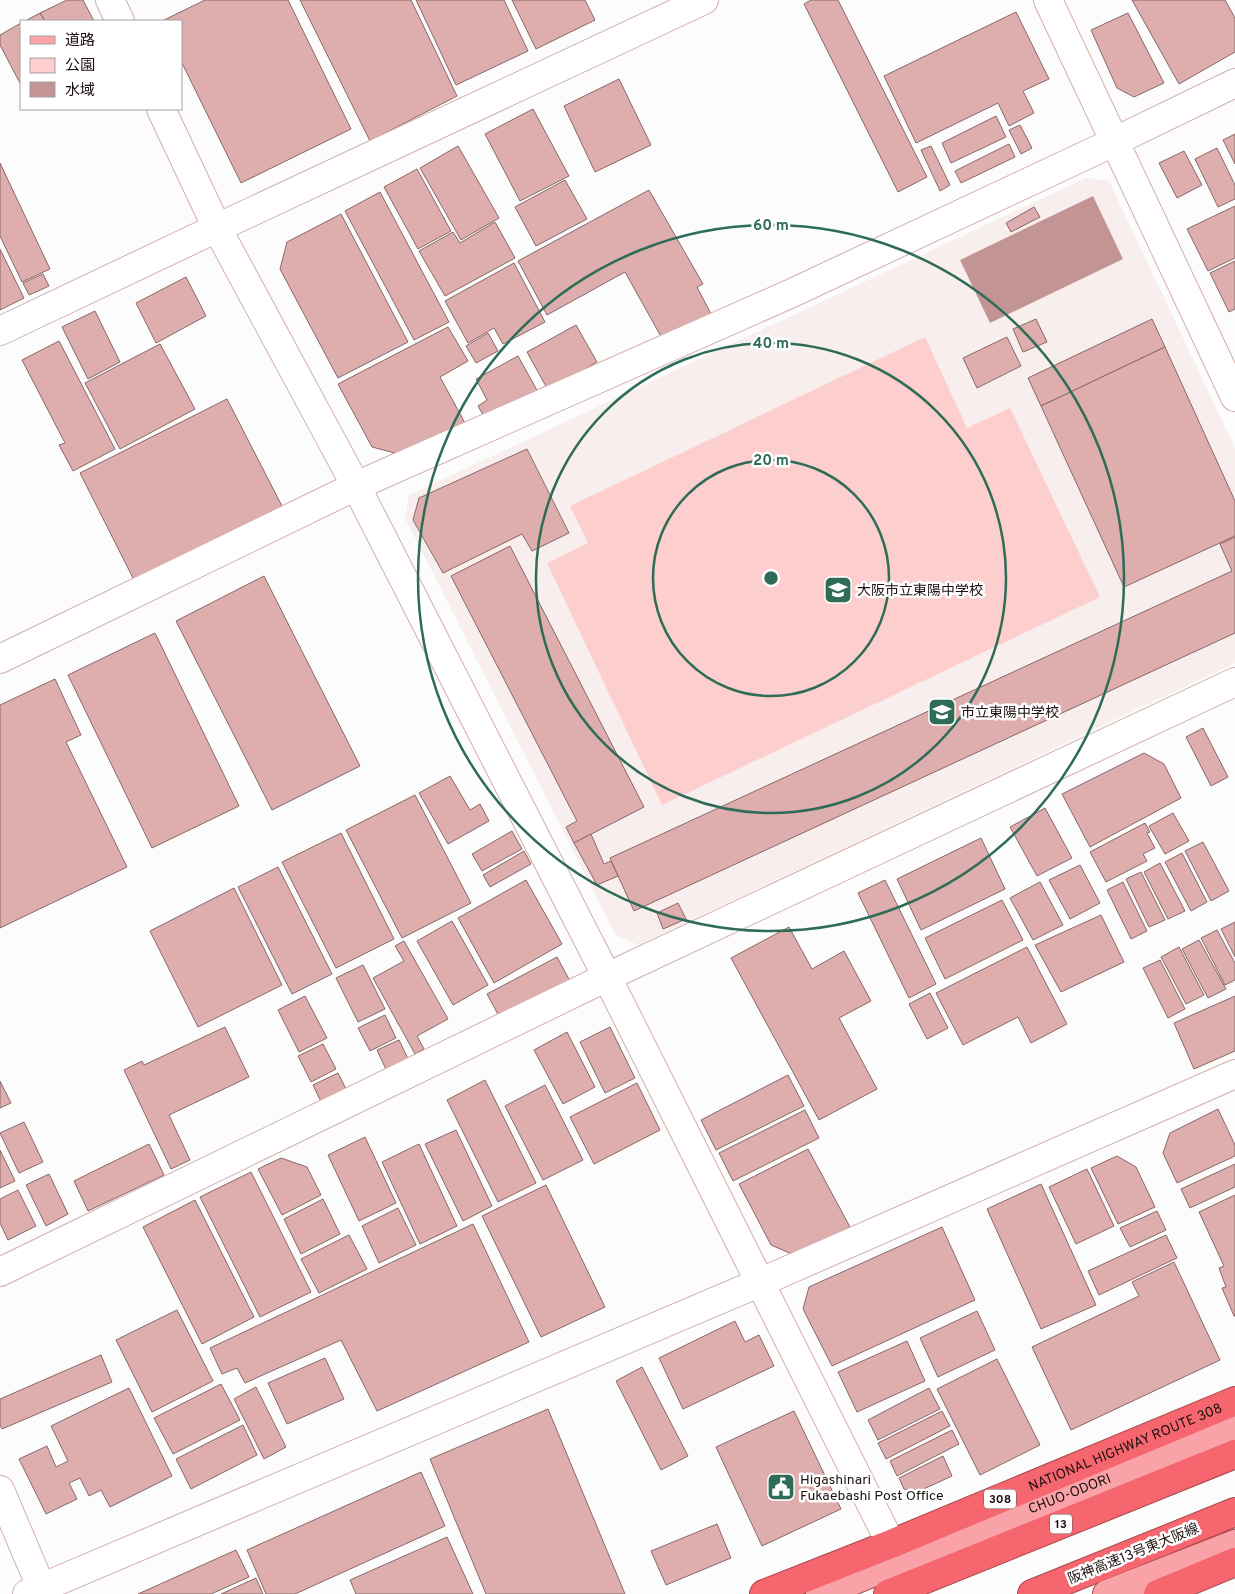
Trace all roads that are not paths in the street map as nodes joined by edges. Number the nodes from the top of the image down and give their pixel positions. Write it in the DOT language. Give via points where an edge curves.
graph roads {
  1 [pos="110,0"];
  2 [pos="704,0"];
  3 [pos="1048,0"];
  4 [pos="120,20"];
  5 [pos="1235,83"];
  6 [pos="161,110"];
  7 [pos="1114,141"];
  8 [pos="217,228"];
  9 [pos="0,331"];
  10 [pos="1235,396"];
  11 [pos="356,486"];
  12 [pos="0,659"];
  13 [pos="1235,682"];
  14 [pos="607,977"];
  15 [pos="1235,1074"];
  16 [pos="0,1272"];
  17 [pos="760,1282"];
  18 [pos="1235,1401"];
  19 [pos="1235,1428"];
  20 [pos="1235,1454"];
  21 [pos="0,1490"];
  22 [pos="1235,1512"];
  23 [pos="891,1544"];
  24 [pos="1235,1544"];
  25 [pos="1235,1562"];
  26 [pos="38,1592"];
  27 [pos="764,1594"];
  28 [pos="820,1594"];
  29 [pos="888,1594"];
  30 [pos="1032,1594"];
  31 [pos="1107,1594"];
  32 [pos="1158,1594"];
  1 -- 4 [label="street"];
  2 -- 8 [label="street"];
  3 -- 7 [label="street"];
  5 -- 7 [label="street"];
  6 -- 8 [label="street"];
  7 -- 10 [label="street"];
  7 -- 11 [label="street" via="783,297"];
  8 -- 9 [label="street"];
  8 -- 11 [label="street"];
  11 -- 12 [label="street"];
  11 -- 14 [label="street"];
  13 -- 14 [label="street"];
  14 -- 16 [label="street"];
  14 -- 17 [label="street"];
  15 -- 17 [label="street"];
  17 -- 23 [label="street"];
  17 -- 26 [label="street"];
  18 -- 23 [label="highway, NATIONAL HIGHWAY ROUTE 308 / 308"];
  19 -- 28 [label="main road, CHUO-ODORI"];
  20 -- 29 [label="highway, 13"];
  21 -- 26 [label="street"];
  22 -- 30 [label="highway, 阪神高速13号東大阪線"];
  23 -- 27 [label="highway, NATIONAL HIGHWAY ROUTE 308 / 308"];
  24 -- 31 [label="main road"];
  25 -- 32 [label="highway"];
}
